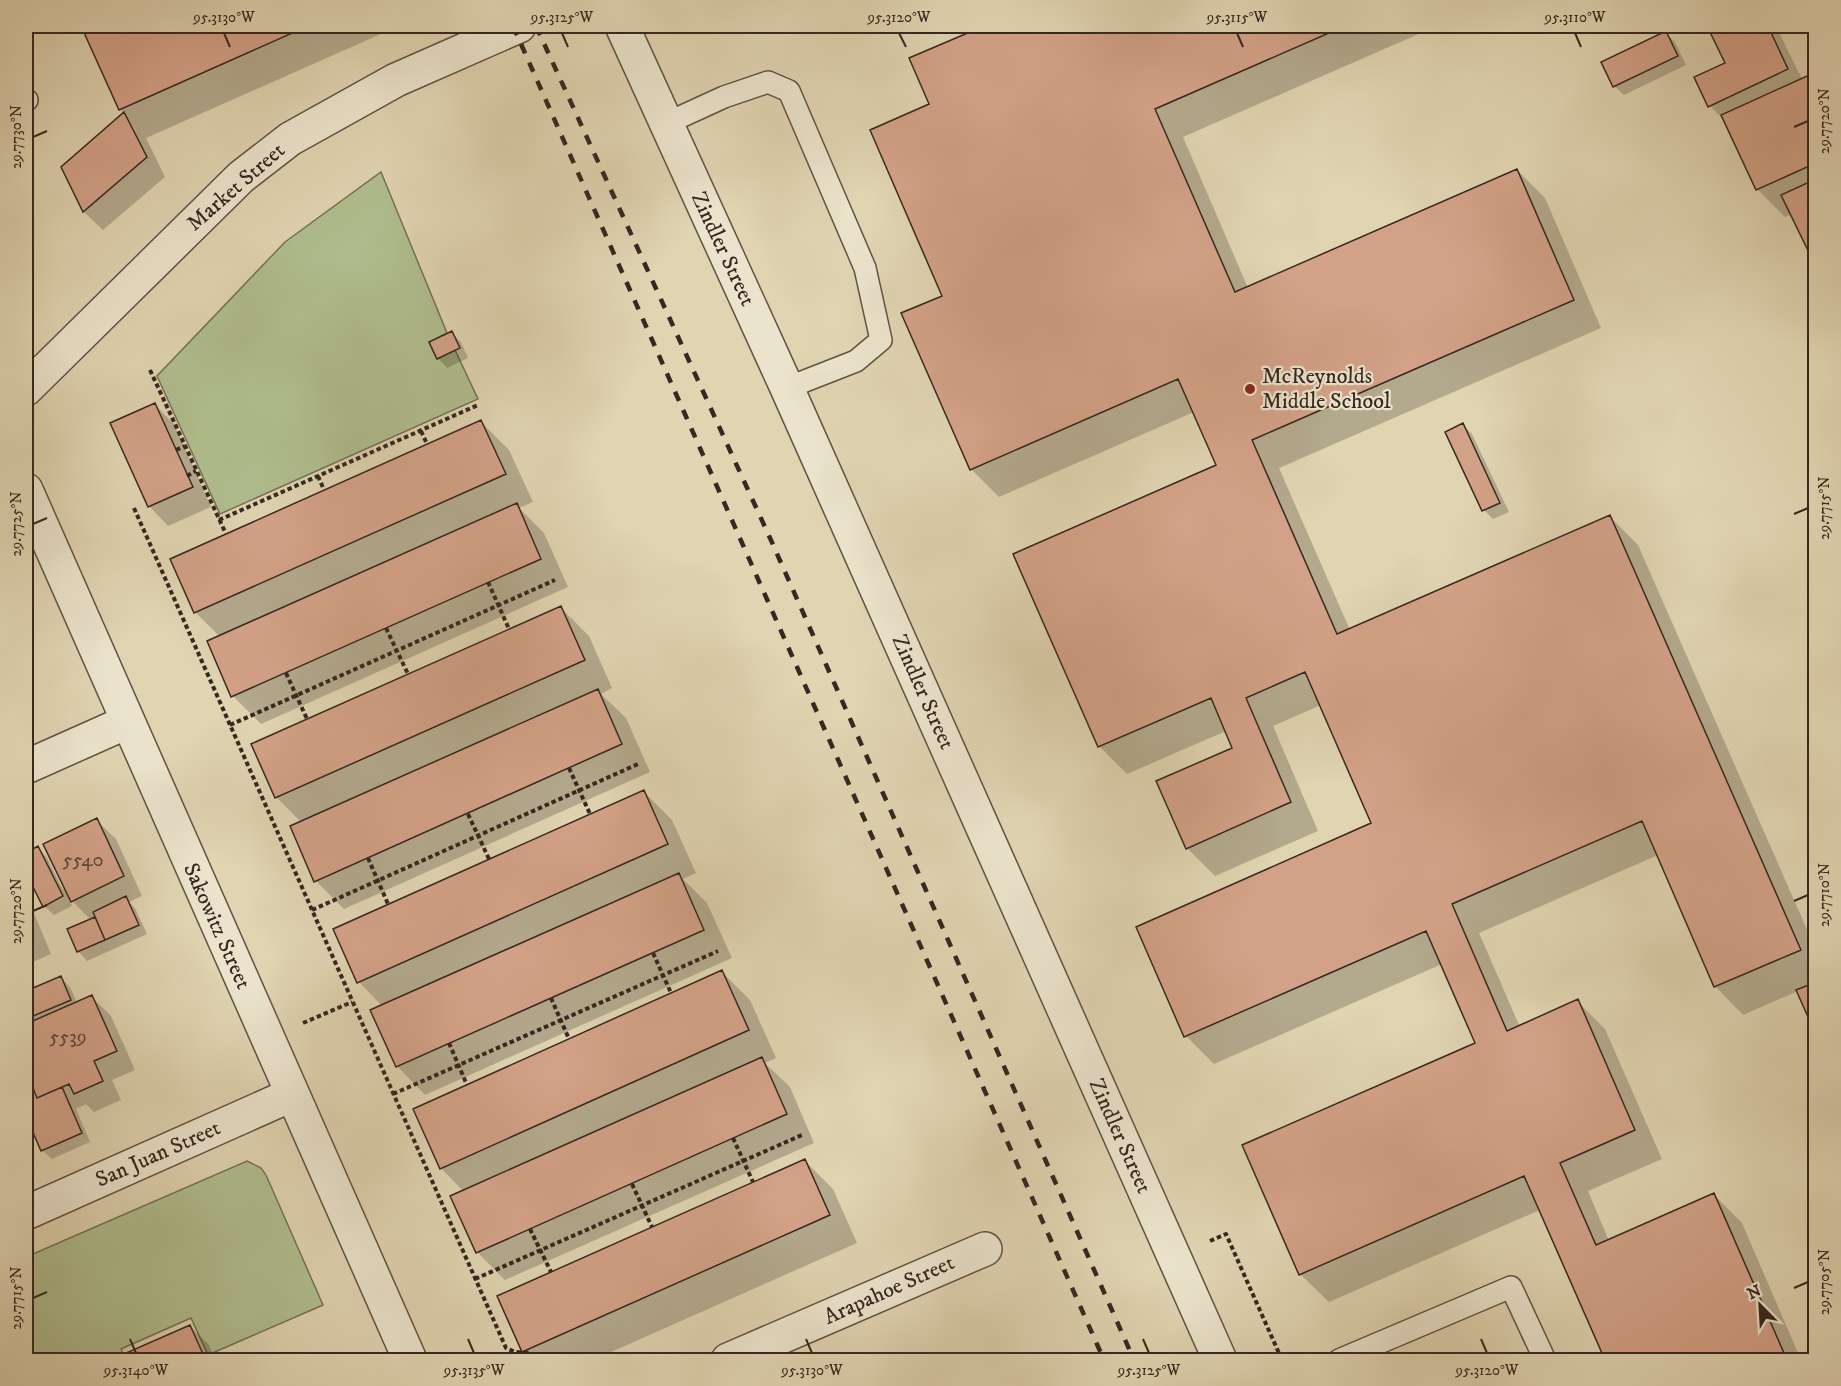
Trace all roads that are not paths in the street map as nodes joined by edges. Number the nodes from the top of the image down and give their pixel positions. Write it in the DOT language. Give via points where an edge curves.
graph roads {
  1 [pos="519,26"];
  2 [pos="622,26"];
  3 [pos="665,124"];
  4 [pos="787,388"];
  5 [pos="26,389"];
  6 [pos="26,490"];
  7 [pos="127,722"];
  8 [pos="26,766"];
  9 [pos="291,1095"];
  10 [pos="26,1213"];
  11 [pos="985,1249"];
  12 [pos="410,1360"];
  13 [pos="728,1360"];
  14 [pos="1220,1360"];
  15 [pos="1339,1360"];
  16 [pos="1545,1360"];
  1 -- 5 [label="street, Market Street" via="396,80 290,140 242,177"];
  2 -- 3 [label="street, Zindler Street"];
  3 -- 4 [label="street, Zindler Street"];
  3 -- 4 [label="lane" via="768,82 789,91 865,268 881,340 856,361"];
  4 -- 14 [label="street, Zindler Street"];
  6 -- 7 [label="street, Sakowitz Street"];
  7 -- 8 [label="street"];
  7 -- 9 [label="street, Sakowitz Street"];
  9 -- 10 [label="street, San Juan Street"];
  9 -- 12 [label="street, Sakowitz Street"];
  11 -- 13 [label="street, Arapahoe Street"];
  15 -- 16 [label="lane" via="1511,1287"];
}
